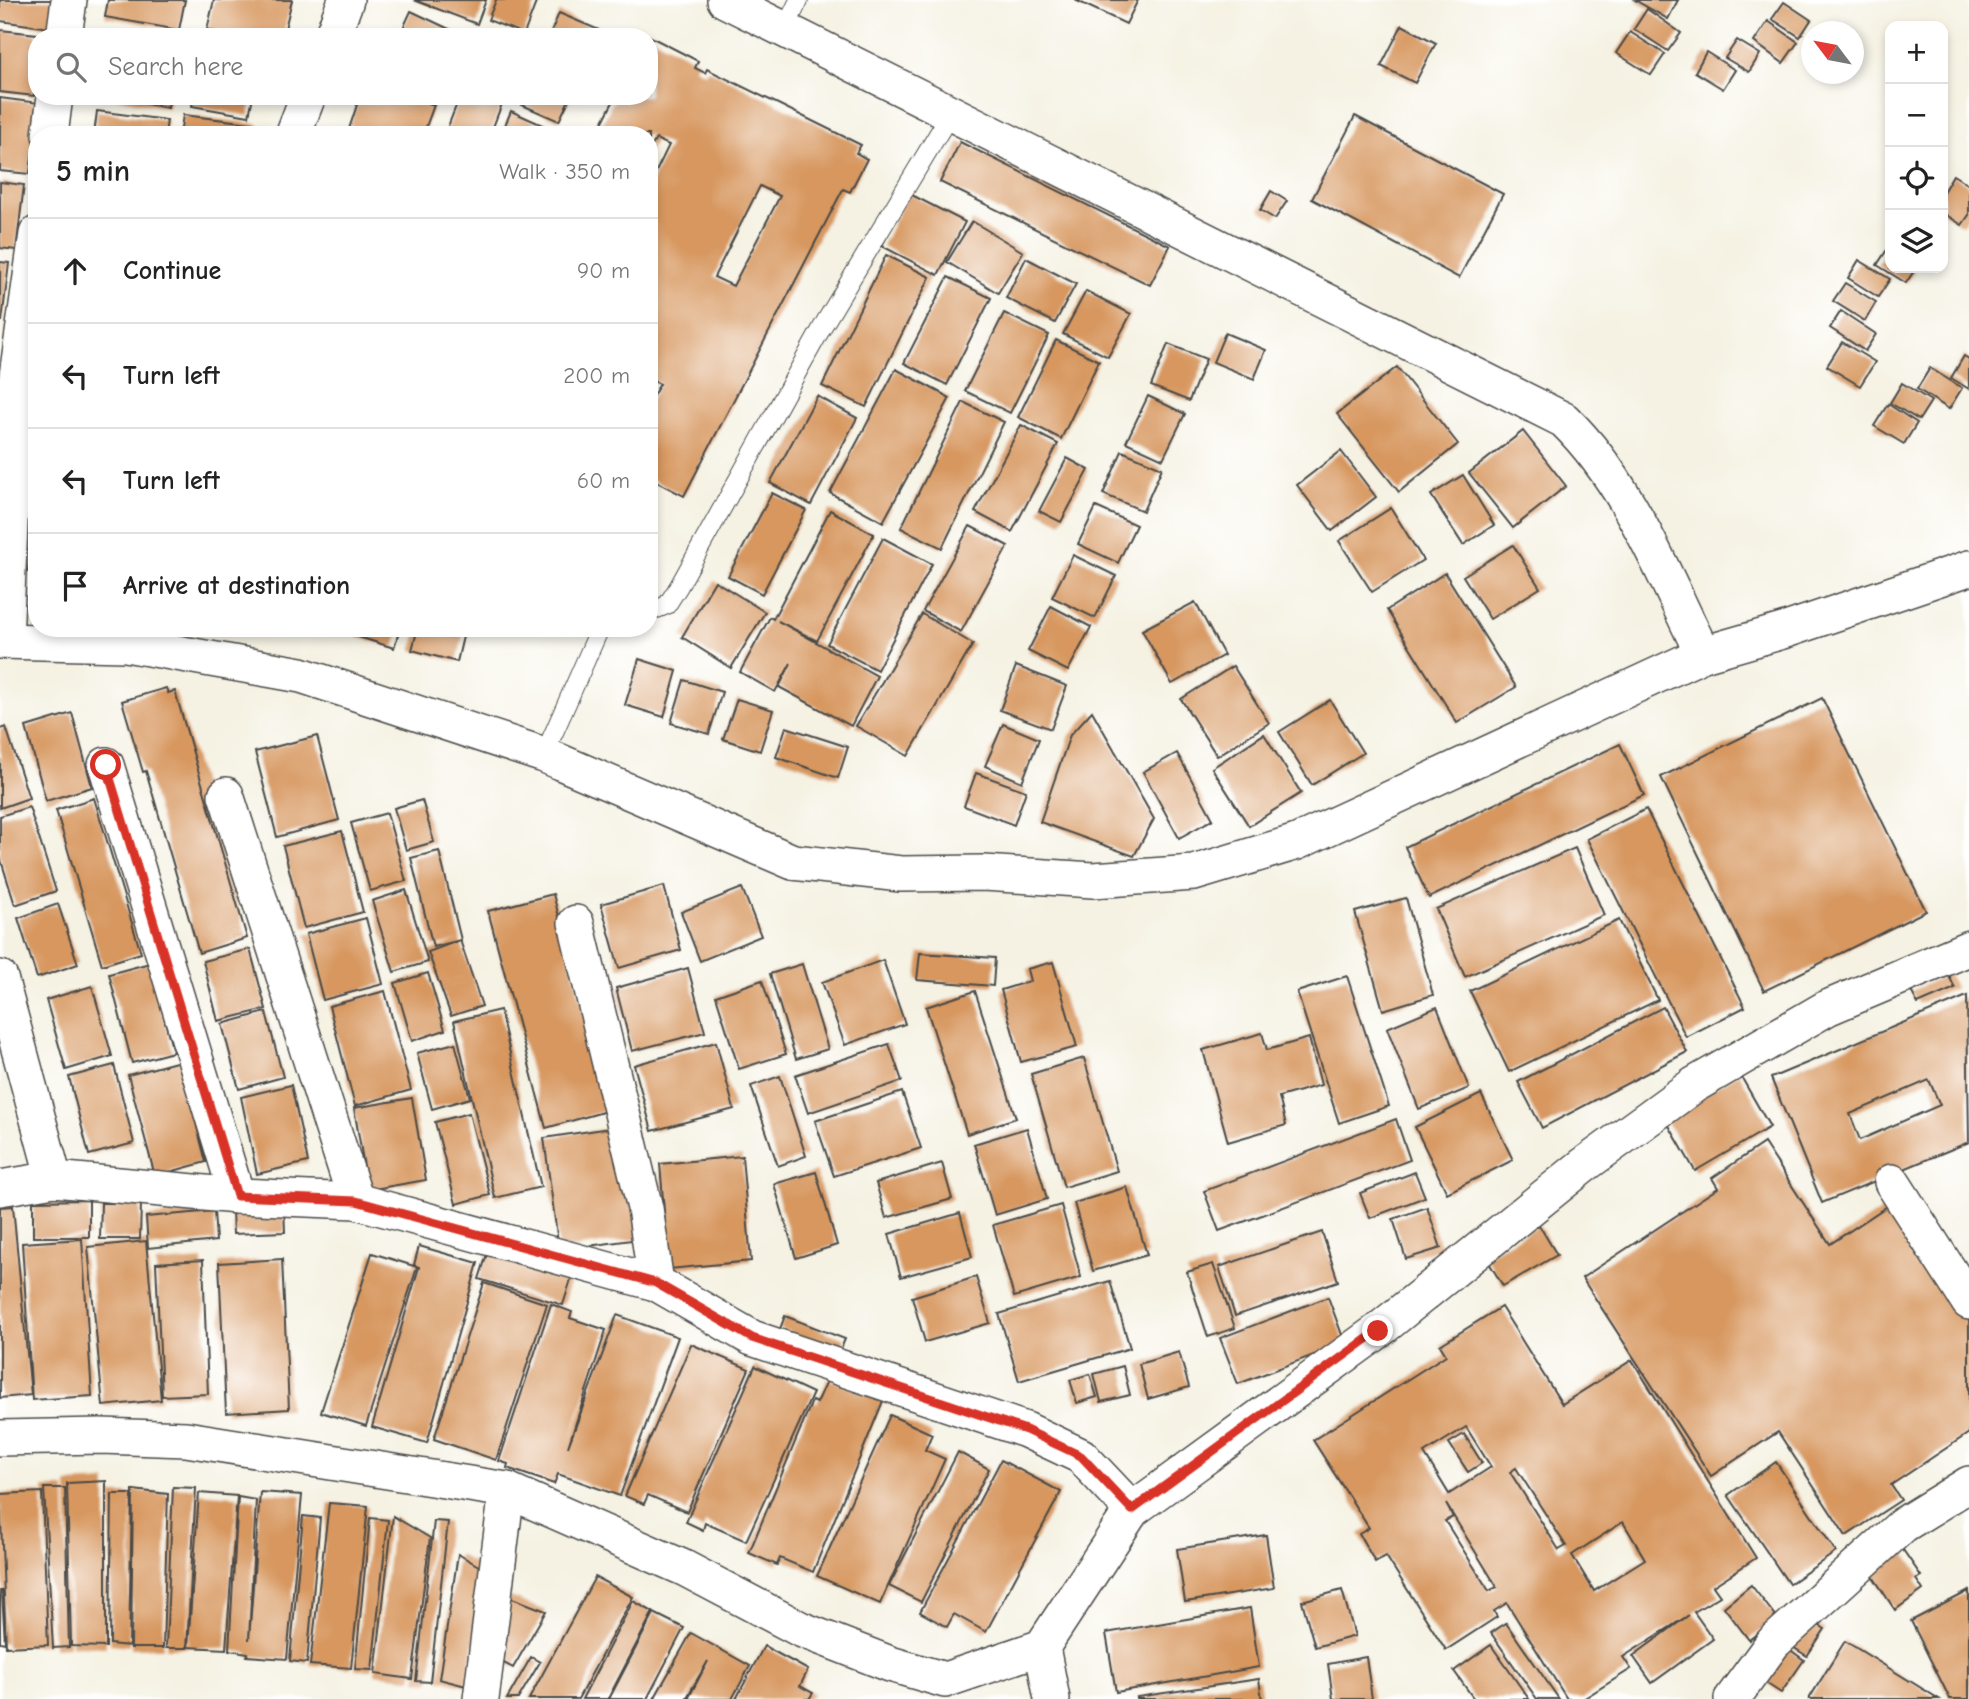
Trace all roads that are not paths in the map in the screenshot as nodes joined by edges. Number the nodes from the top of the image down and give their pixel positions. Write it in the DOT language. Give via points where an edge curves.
graph roads {
  1 [pos="69,0"];
  2 [pos="346,0"];
  3 [pos="725,0"];
  4 [pos="792,15"];
  5 [pos="65,28"];
  6 [pos="335,28"];
  7 [pos="54,105"];
  8 [pos="305,105"];
  9 [pos="952,111"];
  10 [pos="51,126"];
  11 [pos="296,126"];
  12 [pos="28,298"];
  13 [pos="1969,568"];
  14 [pos="658,609"];
  15 [pos="103,637"];
  16 [pos="133,637"];
  17 [pos="596,637"];
  18 [pos="2,641"];
  19 [pos="1703,654"];
  20 [pos="544,755"];
  21 [pos="106,765"];
  22 [pos="226,795"];
  23 [pos="576,923"];
  24 [pos="1969,948"];
  25 [pos="0,978"];
  26 [pos="54,1179"];
  27 [pos="1892,1182"];
  28 [pos="0,1188"];
  29 [pos="237,1196"];
  30 [pos="356,1201"];
  31 [pos="656,1283"];
  32 [pos="1969,1302"];
  33 [pos="0,1438"];
  34 [pos="1969,1484"];
  35 [pos="507,1490"];
  36 [pos="1132,1510"];
  37 [pos="1042,1647"];
  38 [pos="481,1699"];
  39 [pos="1052,1699"];
  40 [pos="1732,1699"];
  1 -- 5 [label="street"];
  2 -- 6 [label="street"];
  3 -- 4 [label="street"];
  4 -- 9 [label="street"];
  7 -- 10 [label="street"];
  8 -- 11 [label="street"];
  9 -- 14 [label="lane" via="824,324 679,586 667,605"];
  9 -- 19 [label="street" via="1564,420 1614,482"];
  12 -- 18 [label="street" via="16,383"];
  13 -- 19 [label="street"];
  15 -- 18 [label="street"];
  16 -- 20 [label="street" via="301,674"];
  17 -- 20 [label="lane"];
  19 -- 20 [label="street" via="1297,842 1194,873 1093,880 984,873 901,874 793,862"];
  21 -- 29 [label="street"];
  22 -- 30 [label="street"];
  23 -- 31 [label="street" via="645,1208"];
  24 -- 36 [label="street" via="1826,1008 1694,1085 1584,1165 1378,1331"];
  25 -- 26 [label="street"];
  26 -- 28 [label="street"];
  26 -- 29 [label="street"];
  27 -- 32 [label="street"];
  29 -- 30 [label="street"];
  30 -- 31 [label="street"];
  31 -- 36 [label="street" via="752,1338 1026,1430 1081,1456"];
  33 -- 35 [label="street" via="186,1439"];
  34 -- 40 [label="street" via="1903,1525 1773,1643"];
  35 -- 37 [label="street" via="684,1568 800,1629 934,1677 945,1680"];
  35 -- 38 [label="street"];
  36 -- 37 [label="street"];
  37 -- 39 [label="street"];
}
